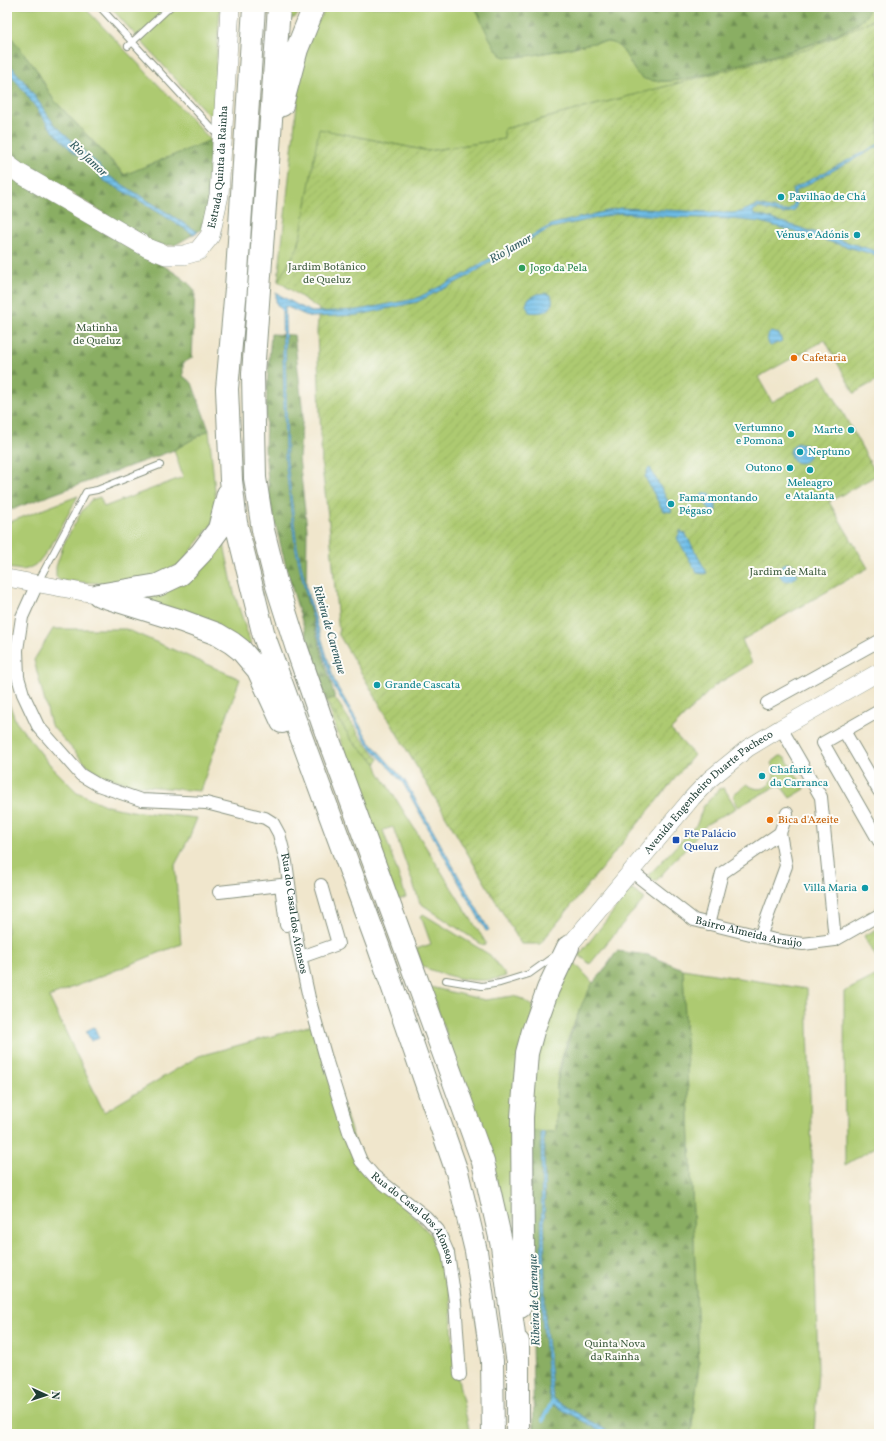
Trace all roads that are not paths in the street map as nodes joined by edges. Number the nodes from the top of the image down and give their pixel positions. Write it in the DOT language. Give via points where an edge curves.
graph roads {
  1 [pos="100,7"];
  2 [pos="170,7"];
  3 [pos="230,7"];
  4 [pos="254,7"];
  5 [pos="279,7"];
  6 [pos="314,7"];
  7 [pos="130,44"];
  8 [pos="222,139"];
  9 [pos="269,154"];
  10 [pos="7,164"];
  11 [pos="160,465"];
  12 [pos="231,480"];
  13 [pos="7,578"];
  14 [pos="37,584"];
  15 [pos="99,595"];
  16 [pos="879,641"];
  17 [pos="879,672"];
  18 [pos="767,703"];
  19 [pos="879,710"];
  20 [pos="781,728"];
  21 [pos="844,730"];
  22 [pos="879,791"];
  23 [pos="328,809"];
  24 [pos="787,812"];
  25 [pos="780,833"];
  26 [pos="879,841"];
  27 [pos="631,872"];
  28 [pos="321,885"];
  29 [pos="219,892"];
  30 [pos="879,915"];
  31 [pos="709,924"];
  32 [pos="286,925"];
  33 [pos="760,937"];
  34 [pos="835,940"];
  35 [pos="568,947"];
  36 [pos="301,957"];
  37 [pos="446,980"];
  38 [pos="517,1357"];
  39 [pos="460,1375"];
  40 [pos="493,1434"];
  41 [pos="518,1434"];
  1 -- 7 [label="lane"];
  2 -- 7 [label="lane"];
  3 -- 8 [label="main road, Estrada Quinta da Rainha"];
  4 -- 12 [label="highway" via="228,389"];
  5 -- 9 [label="highway"];
  6 -- 9 [label="highway" via="297,48"];
  7 -- 8 [label="lane"];
  8 -- 10 [label="main road, Estrada Quinta da Rainha" via="219,194 210,236 198,251 184,255 166,255 148,248"];
  9 -- 38 [label="highway" via="252,374 255,478 263,530 277,586 323,724 483,1162 502,1246"];
  11 -- 14 [label="lane" via="86,492"];
  12 -- 15 [label="highway" via="219,530 181,574 158,585"];
  12 -- 23 [label="highway" via="236,523 264,636"];
  13 -- 14 [label="street"];
  14 -- 15 [label="street"];
  14 -- 36 [label="street, Rua do Casal dos Afonsos" via="22,617 17,650 18,677 38,726 81,775 98,785 141,800 206,803 265,818 273,823 279,834 286,862"];
  15 -- 23 [label="highway" via="217,634 241,650 258,670"];
  16 -- 18 [label="street"];
  17 -- 20 [label="street, Avenida Engenheiro Duarte Pacheco"];
  19 -- 21 [label="street"];
  20 -- 27 [label="street, Avenida Engenheiro Duarte Pacheco" via="748,748 710,779"];
  20 -- 34 [label="street" via="821,797"];
  21 -- 22 [label="street"];
  21 -- 26 [label="street" via="823,743"];
  23 -- 40 [label="highway" via="457,1172 476,1251 492,1361"];
  24 -- 25 [label="street"];
  25 -- 31 [label="street" via="722,873"];
  25 -- 33 [label="street" via="786,866"];
  27 -- 31 [label="street, Bairro Almeida Araújo" via="694,920"];
  27 -- 35 [label="street, Avenida Engenheiro Duarte Pacheco"];
  28 -- 36 [label="street" via="338,944"];
  29 -- 32 [label="street" via="281,885"];
  30 -- 34 [label="street"];
  31 -- 33 [label="street, Bairro Almeida Araújo"];
  33 -- 34 [label="street, Bairro Almeida Araújo" via="803,944"];
  35 -- 37 [label="lane" via="530,974 500,983 482,986"];
  35 -- 38 [label="highway" via="548,989 527,1052 522,1117 523,1247"];
  36 -- 39 [label="street, Rua do Casal dos Afonsos" via="309,998 327,1062 361,1161 374,1176 426,1217 438,1230 448,1253 456,1301"];
  38 -- 41 [label="highway"];
}
